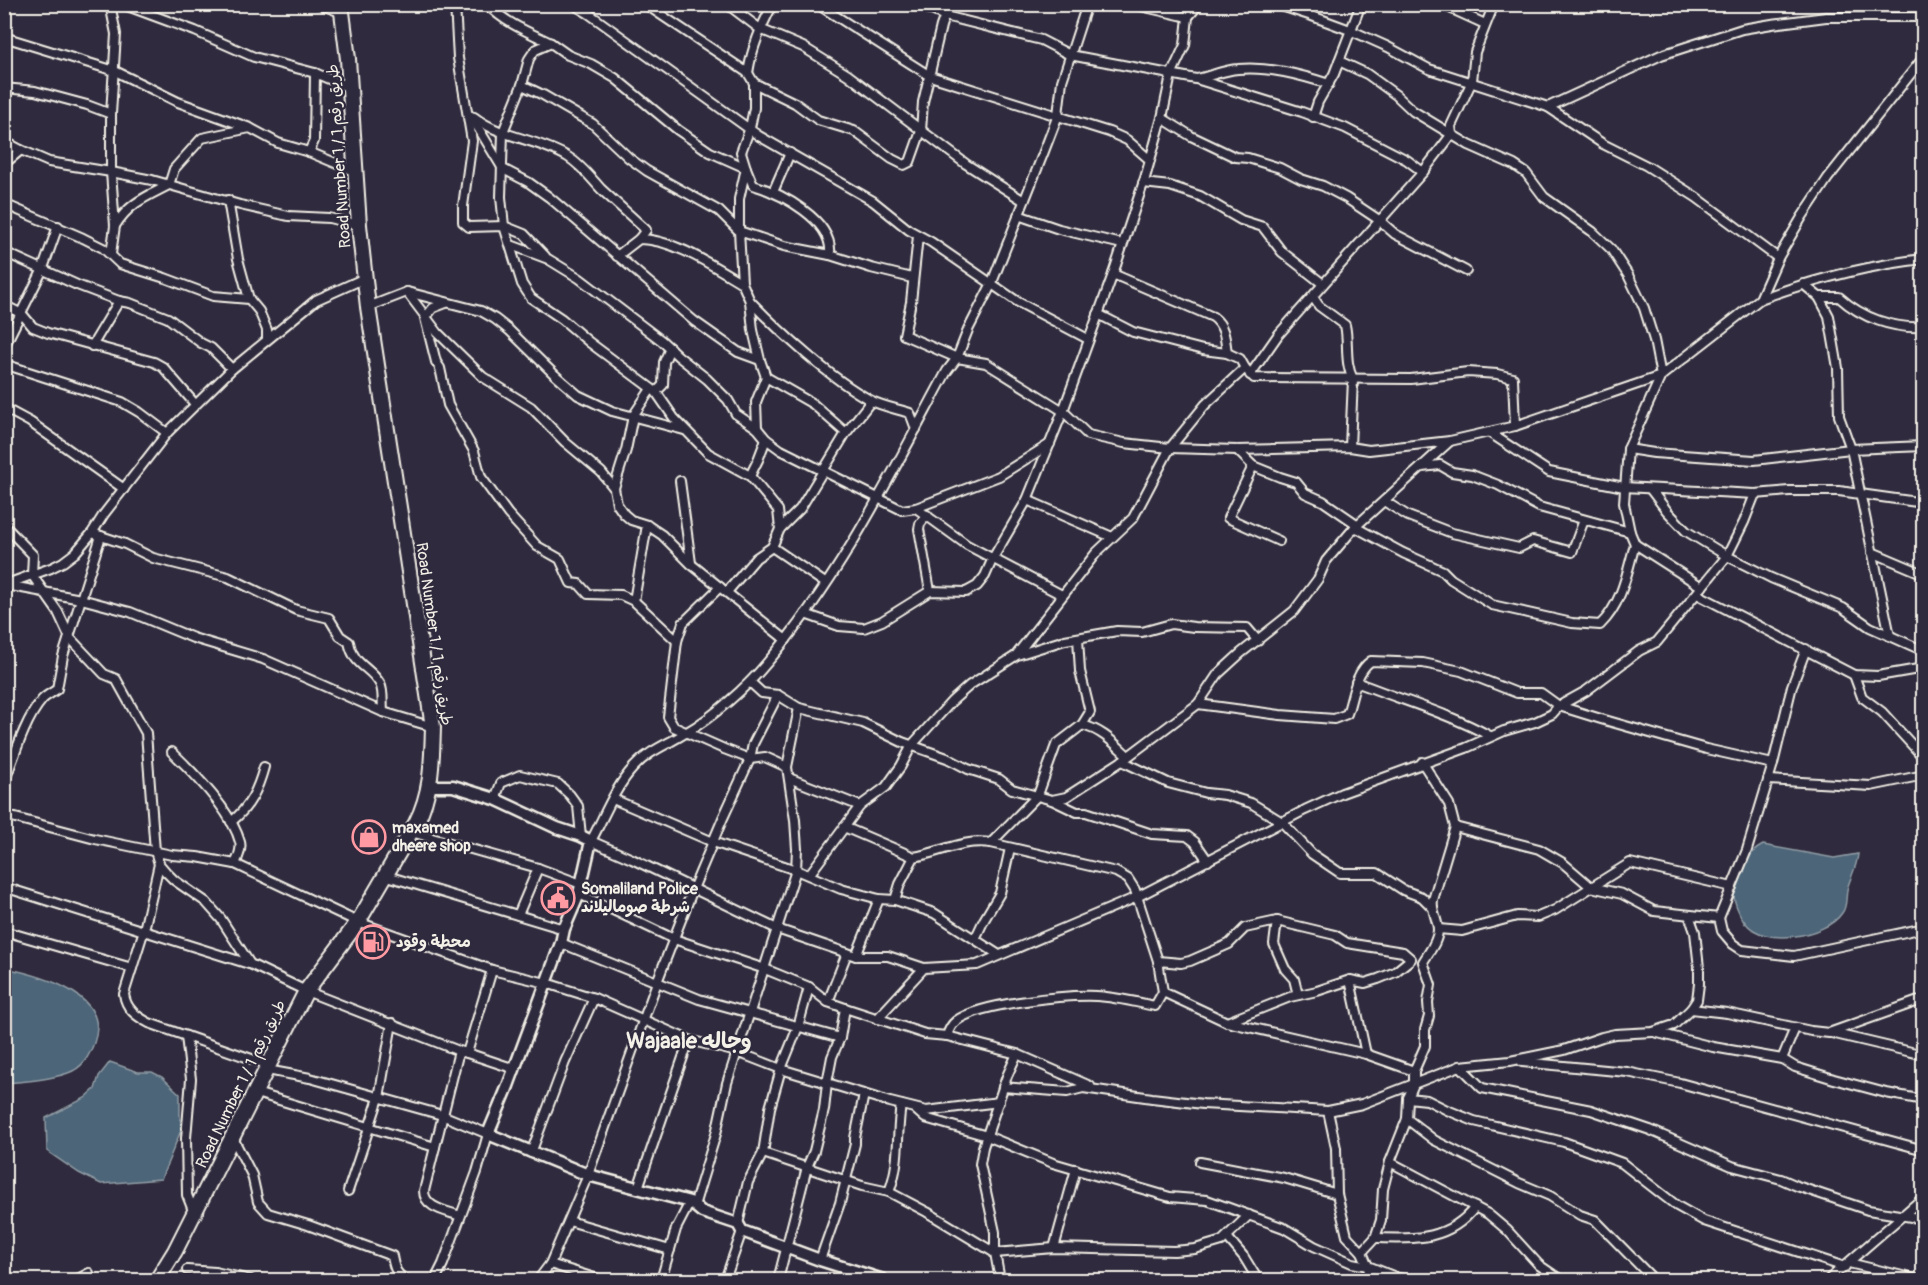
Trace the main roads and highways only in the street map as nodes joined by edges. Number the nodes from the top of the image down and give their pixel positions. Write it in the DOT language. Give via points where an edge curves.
graph roads {
  1 [pos="342,9"];
  2 [pos="157,1281"];
  1 -- 2 [label="highway, Road Number 1 / طريق رقم 1" via="368,307 433,728 429,786 411,832 358,922 306,991"];
}
